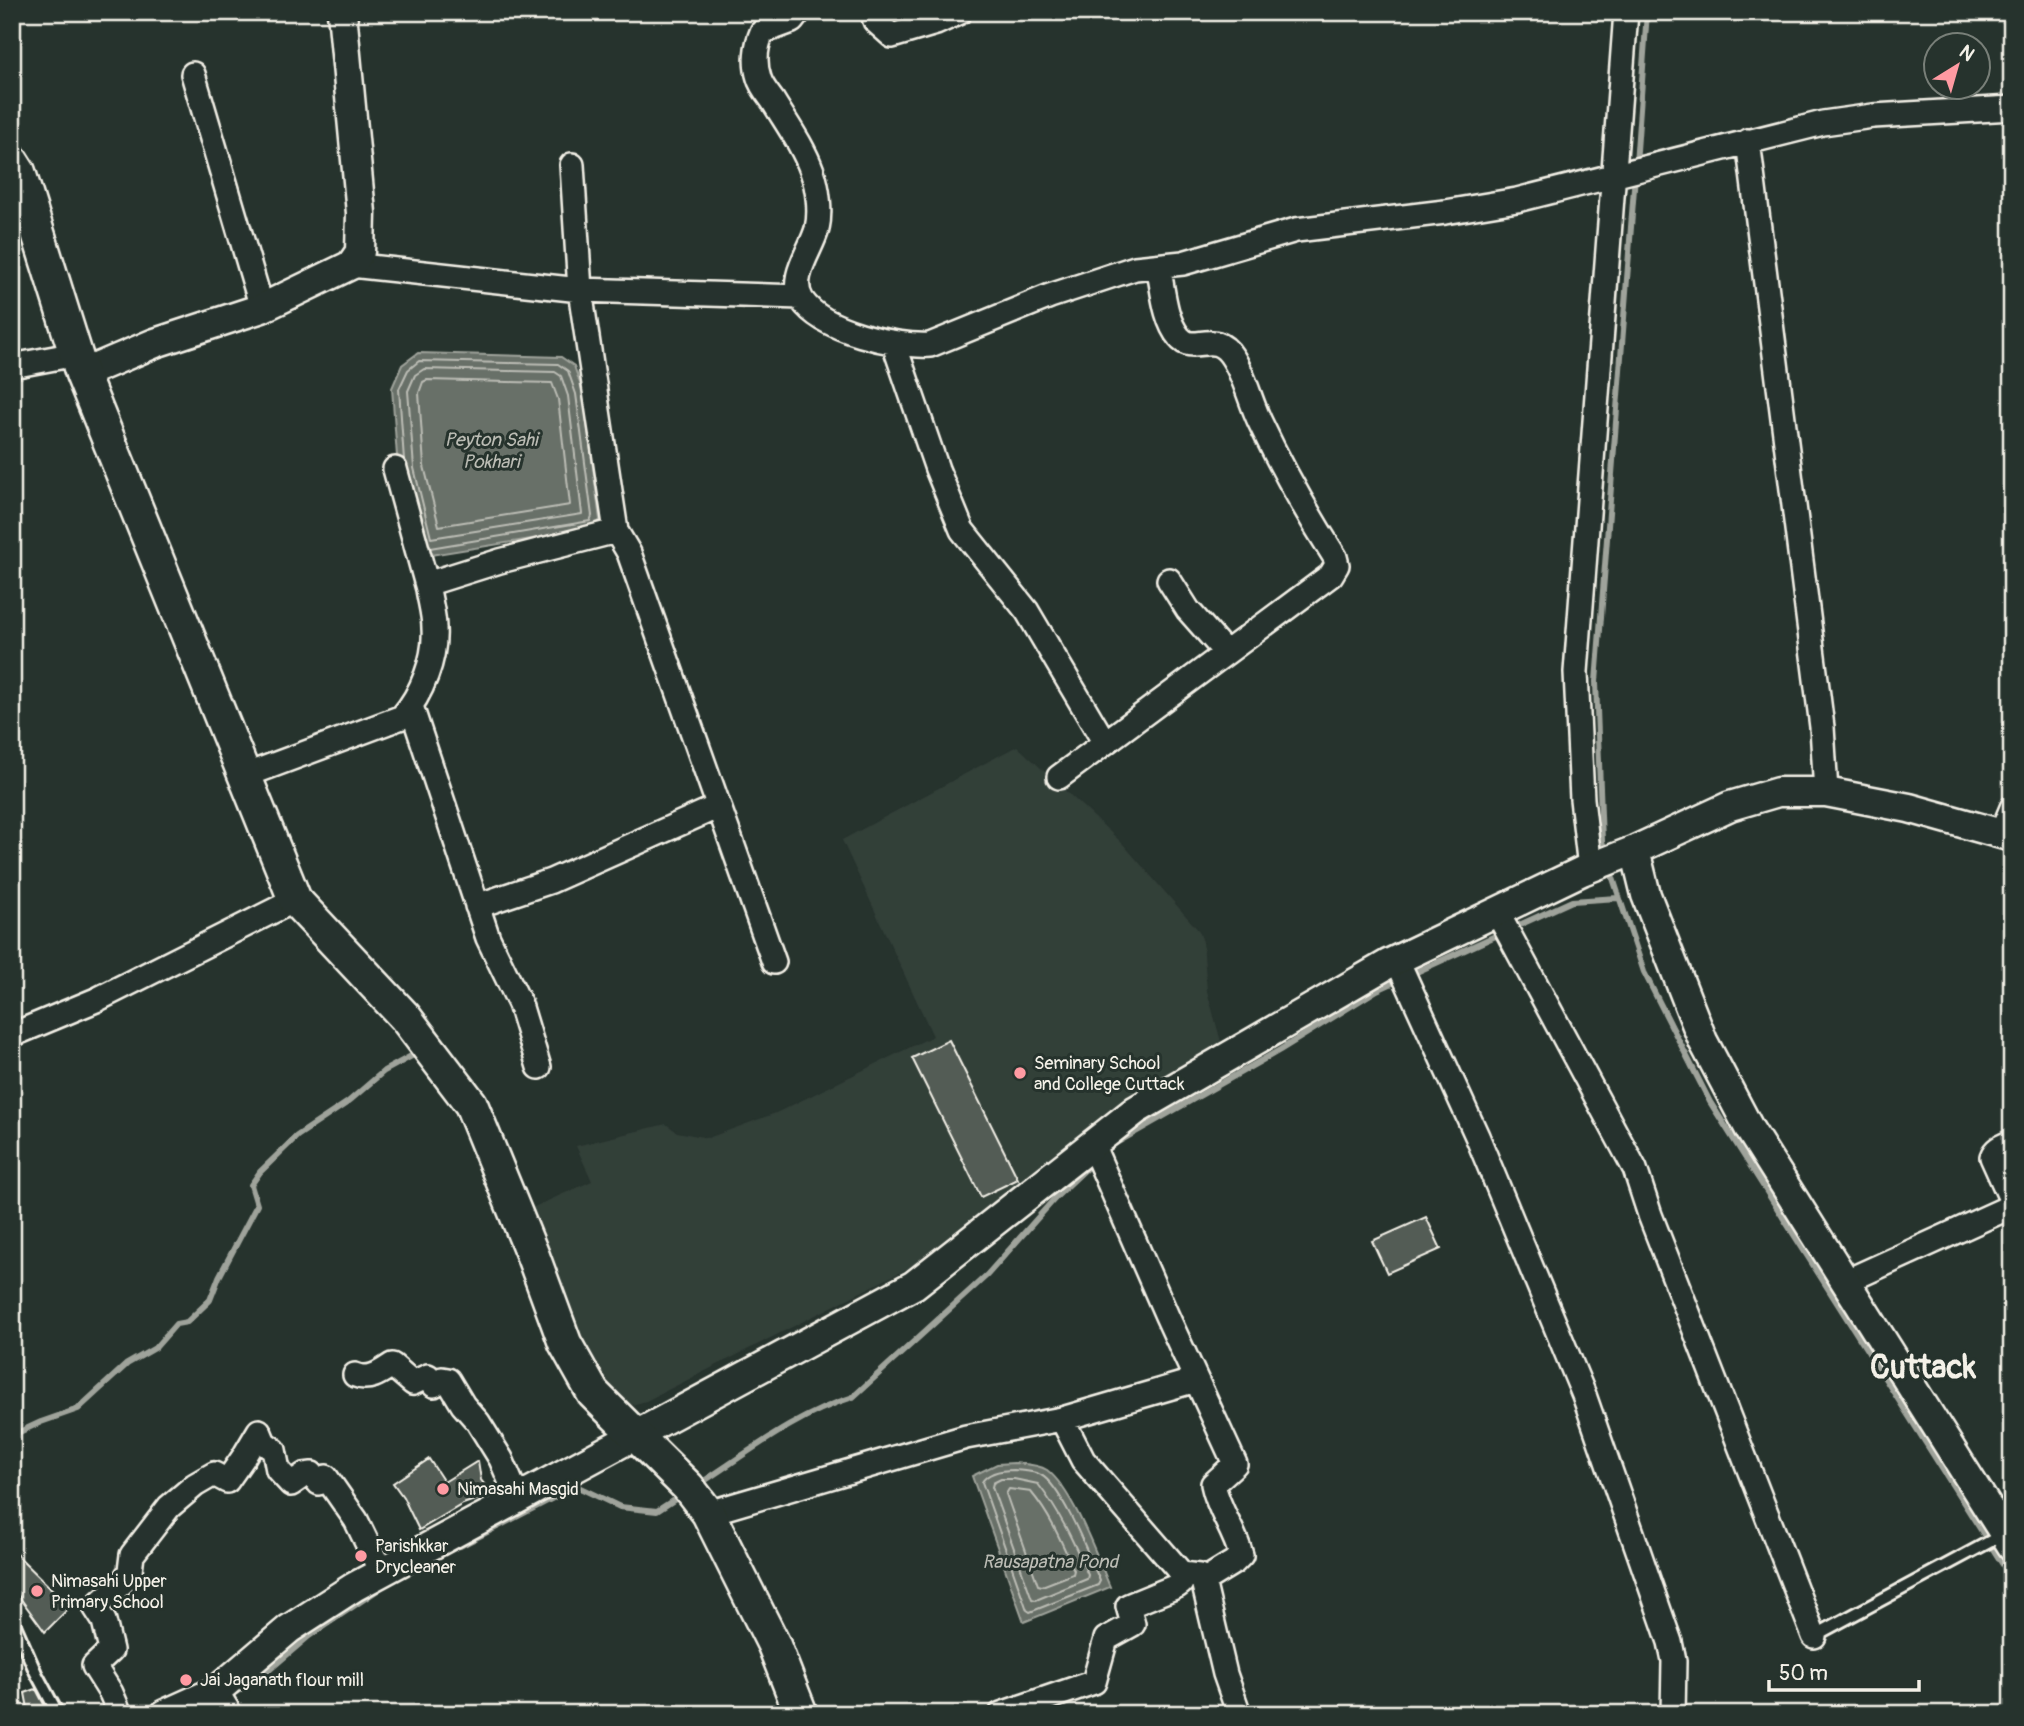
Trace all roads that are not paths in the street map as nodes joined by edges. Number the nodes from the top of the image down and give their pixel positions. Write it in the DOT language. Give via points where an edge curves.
graph roads {
  1 [pos="342,12"];
  2 [pos="873,12"];
  3 [pos="960,12"];
  4 [pos="1626,12"];
  5 [pos="800,13"];
  6 [pos="193,74"];
  7 [pos="2012,108"];
  8 [pos="1748,141"];
  9 [pos="12,161"];
  10 [pos="572,165"];
  11 [pos="1617,175"];
  12 [pos="351,265"];
  13 [pos="1158,266"];
  14 [pos="580,290"];
  15 [pos="800,296"];
  16 [pos="262,308"];
  17 [pos="894,344"];
  18 [pos="79,364"];
  19 [pos="12,366"];
  20 [pos="395,469"];
  21 [pos="616,531"];
  22 [pos="1169,580"];
  23 [pos="428,589"];
  24 [pos="1226,653"];
  25 [pos="411,706"];
  26 [pos="1105,743"];
  27 [pos="244,776"];
  28 [pos="1059,777"];
  29 [pos="1826,792"];
  30 [pos="719,806"];
  31 [pos="2008,825"];
  32 [pos="1634,851"];
  33 [pos="1594,866"];
  34 [pos="295,900"];
  35 [pos="477,906"];
  36 [pos="1497,912"];
  37 [pos="1397,960"];
  38 [pos="774,962"];
  39 [pos="12,1035"];
  40 [pos="539,1067"];
  41 [pos="2012,1143"];
  42 [pos="1092,1144"];
  43 [pos="1847,1281"];
  44 [pos="355,1375"];
  45 [pos="1196,1380"];
  46 [pos="1062,1419"];
  47 [pos="635,1436"];
  48 [pos="518,1499"];
  49 [pos="697,1499"];
  50 [pos="2008,1540"];
  51 [pos="381,1573"];
  52 [pos="1193,1577"];
  53 [pos="12,1618"];
  54 [pos="1814,1636"];
  55 [pos="223,1702"];
  56 [pos="58,1714"];
  57 [pos="120,1714"];
  58 [pos="165,1714"];
  59 [pos="801,1714"];
  60 [pos="1001,1714"];
  61 [pos="1239,1714"];
  62 [pos="1673,1714"];
  1 -- 12 [label="street" via="361,213 360,252"];
  2 -- 3 [label="street" via="875,21 892,36"];
  4 -- 11 [label="street"];
  5 -- 15 [label="street" via="792,21 762,32 756,46 759,79 798,142 818,197 817,228 797,280"];
  6 -- 16 [label="street"];
  7 -- 8 [label="street" via="1823,122"];
  8 -- 11 [label="street"];
  8 -- 29 [label="street" via="1822,727"];
  9 -- 18 [label="main road"];
  10 -- 14 [label="street"];
  11 -- 13 [label="street" via="1505,202 1296,230 1227,252"];
  11 -- 33 [label="street" via="1576,672 1582,799"];
  12 -- 14 [label="street"];
  12 -- 16 [label="street"];
  13 -- 17 [label="street" via="1091,281 930,345"];
  13 -- 24 [label="street" via="1172,326 1180,340 1224,345 1280,466 1337,565 1331,575"];
  14 -- 15 [label="street"];
  14 -- 21 [label="street"];
  15 -- 17 [label="street" via="829,321"];
  16 -- 18 [label="street"];
  17 -- 26 [label="street" via="962,530 1027,611"];
  18 -- 19 [label="street"];
  18 -- 27 [label="main road"];
  20 -- 23 [label="street"];
  21 -- 23 [label="street" via="465,572 430,583"];
  21 -- 30 [label="street" via="629,553"];
  22 -- 24 [label="street"];
  23 -- 25 [label="street" via="435,628 432,659"];
  24 -- 26 [label="street"];
  25 -- 27 [label="street" via="402,717"];
  25 -- 35 [label="street"];
  26 -- 28 [label="street"];
  27 -- 34 [label="main road"];
  29 -- 31 [label="street"];
  29 -- 32 [label="street" via="1778,792 1730,806"];
  30 -- 35 [label="street" via="551,881"];
  30 -- 38 [label="street"];
  32 -- 33 [label="street"];
  32 -- 43 [label="street" via="1646,895 1703,1041 1751,1130"];
  33 -- 36 [label="street"];
  34 -- 39 [label="street" via="96,1000"];
  34 -- 47 [label="main road" via="405,1017 471,1104 565,1343 593,1393"];
  35 -- 40 [label="street" via="520,1004"];
  36 -- 37 [label="street"];
  36 -- 54 [label="street" via="1635,1169"];
  37 -- 42 [label="street" via="1136,1110"];
  37 -- 62 [label="street" via="1477,1136 1584,1395 1670,1642"];
  41 -- 43 [label="street" via="1992,1157 2009,1205"];
  42 -- 45 [label="street"];
  42 -- 47 [label="street" via="914,1285"];
  43 -- 50 [label="street"];
  44 -- 48 [label="street" via="376,1376 392,1365 413,1383 428,1376 434,1385 447,1380 501,1459"];
  45 -- 46 [label="street"];
  45 -- 52 [label="street" via="1236,1464 1213,1483 1241,1555"];
  46 -- 49 [label="street"];
  46 -- 52 [label="street" via="1083,1460"];
  47 -- 48 [label="street"];
  47 -- 49 [label="main road"];
  48 -- 51 [label="street"];
  49 -- 59 [label="main road" via="774,1644"];
  50 -- 54 [label="lane"];
  51 -- 55 [label="street" via="289,1629"];
  51 -- 57 [label="street" via="356,1520 326,1477 319,1483 312,1474 303,1475 291,1484 259,1431 227,1481 214,1474 169,1507 132,1555 123,1583 95,1607 104,1621 111,1650 94,1666"];
  52 -- 60 [label="street" via="1128,1606 1133,1624 1106,1639 1094,1682"];
  52 -- 61 [label="street"];
  53 -- 56 [label="lane"];
  55 -- 58 [label="street"];
}
